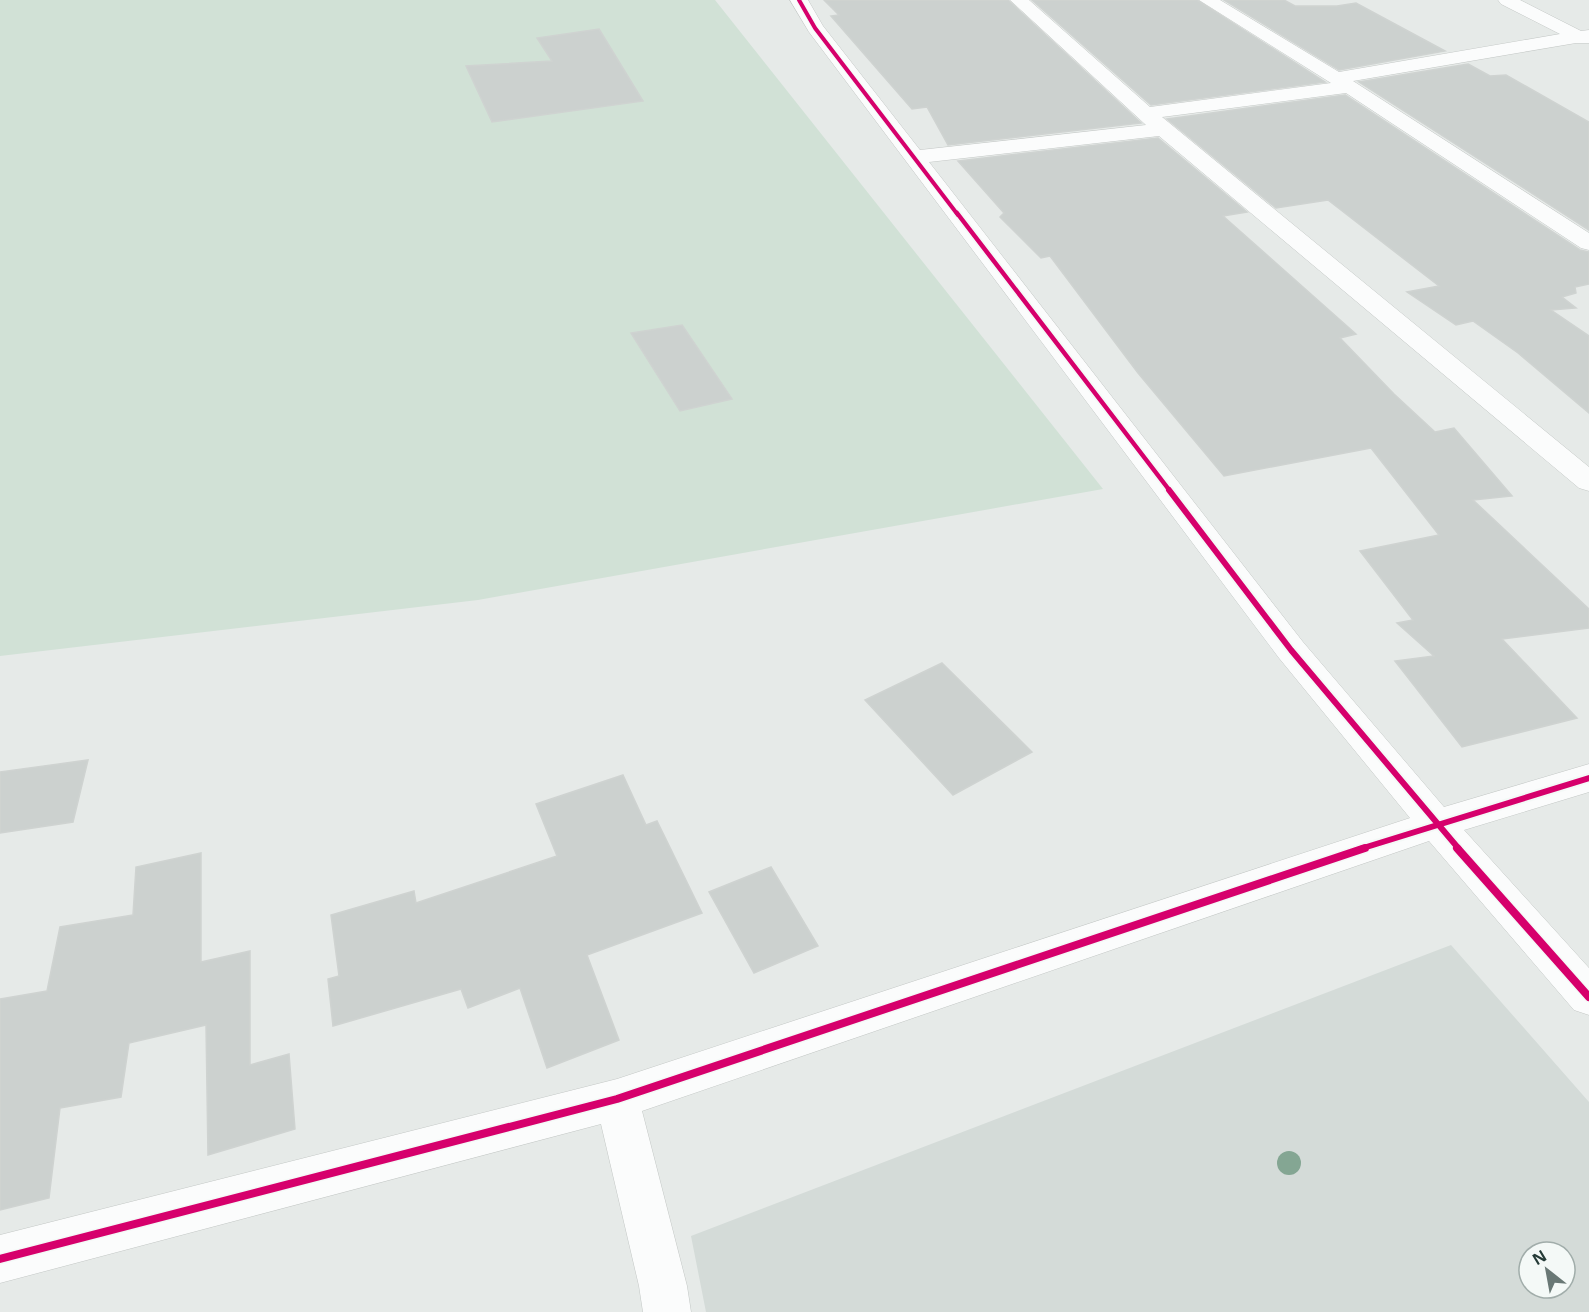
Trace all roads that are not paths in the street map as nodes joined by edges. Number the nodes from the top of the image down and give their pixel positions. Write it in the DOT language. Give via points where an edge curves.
graph roads {
  1 [pos="799,0"];
  2 [pos="1019,0"];
  3 [pos="1208,0"];
  4 [pos="1507,0"];
  5 [pos="1585,38"];
  6 [pos="1342,83"];
  7 [pos="1147,113"];
  8 [pos="1163,129"];
  9 [pos="916,157"];
  10 [pos="1589,243"];
  11 [pos="1589,482"];
  12 [pos="1589,778"];
  13 [pos="1436,825"];
  14 [pos="1589,997"];
  15 [pos="617,1099"];
  16 [pos="0,1259"];
  17 [pos="667,1312"];
  1 -- 9 [label="street" via="815,27"];
  2 -- 7 [label="street"];
  3 -- 6 [label="street"];
  4 -- 5 [label="street"];
  5 -- 6 [label="street"];
  6 -- 7 [label="street"];
  6 -- 10 [label="street"];
  7 -- 8 [label="street"];
  8 -- 9 [label="street"];
  8 -- 11 [label="street"];
  9 -- 13 [label="street" via="1290,650"];
  12 -- 13 [label="street"];
  13 -- 14 [label="street"];
  13 -- 15 [label="street"];
  15 -- 16 [label="street"];
  15 -- 17 [label="street"];
}
